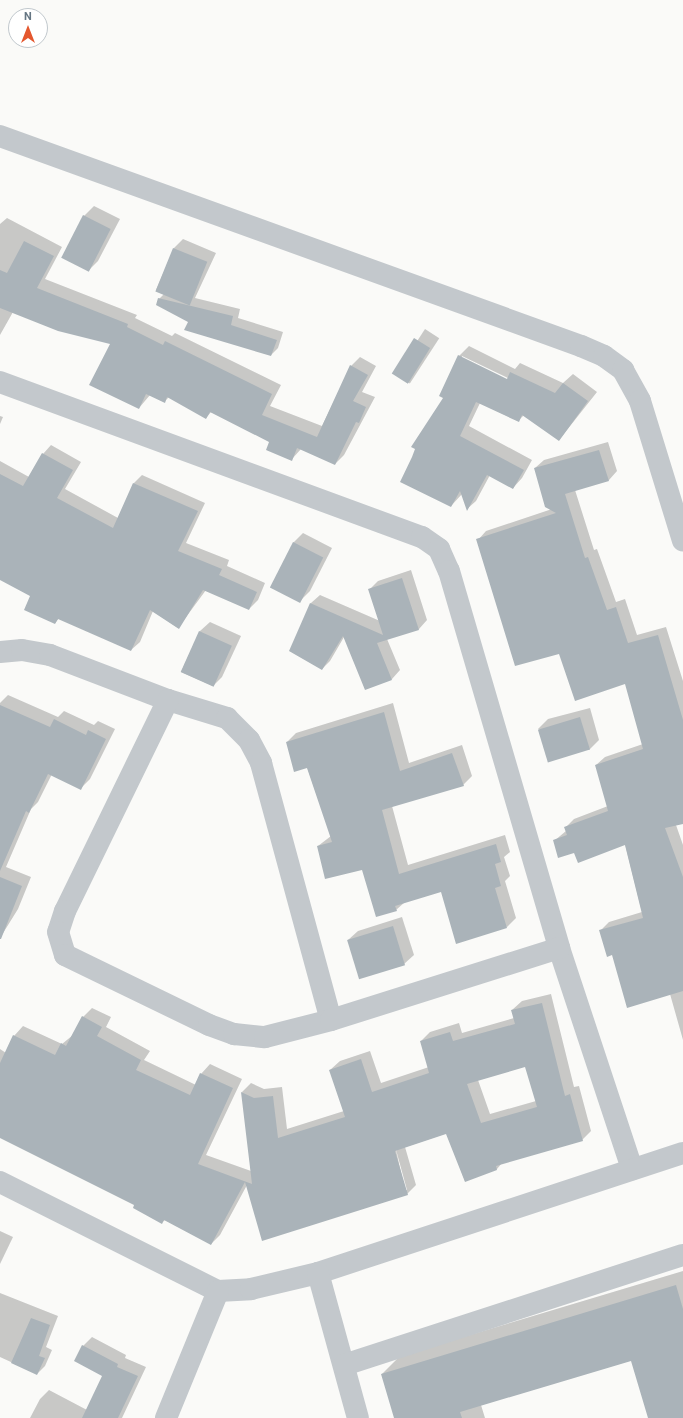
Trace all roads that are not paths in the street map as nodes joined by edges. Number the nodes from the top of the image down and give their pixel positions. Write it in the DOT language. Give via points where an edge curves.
graph roads {
  1 [pos="0,136"];
  2 [pos="0,382"];
  3 [pos="683,541"];
  4 [pos="0,652"];
  5 [pos="168,700"];
  6 [pos="558,948"];
  7 [pos="331,1020"];
  8 [pos="683,1153"];
  9 [pos="632,1169"];
  10 [pos="0,1182"];
  11 [pos="683,1255"];
  12 [pos="318,1273"];
  13 [pos="218,1291"];
  14 [pos="344,1365"];
  15 [pos="166,1418"];
  16 [pos="358,1418"];
  1 -- 3 [label="street" via="604,356 623,370 640,402"];
  2 -- 6 [label="street" via="422,537 439,549 449,571"];
  4 -- 5 [label="street" via="22,650 50,655"];
  5 -- 7 [label="street" via="228,718 249,740 258,758"];
  5 -- 7 [label="street" via="65,911 58,932 65,955 209,1025 234,1034 265,1037"];
  6 -- 7 [label="street"];
  6 -- 9 [label="street"];
  8 -- 9 [label="street"];
  9 -- 12 [label="street"];
  10 -- 13 [label="street"];
  11 -- 14 [label="street"];
  12 -- 13 [label="street" via="251,1289"];
  12 -- 14 [label="street"];
  13 -- 15 [label="street"];
  14 -- 16 [label="street"];
}
